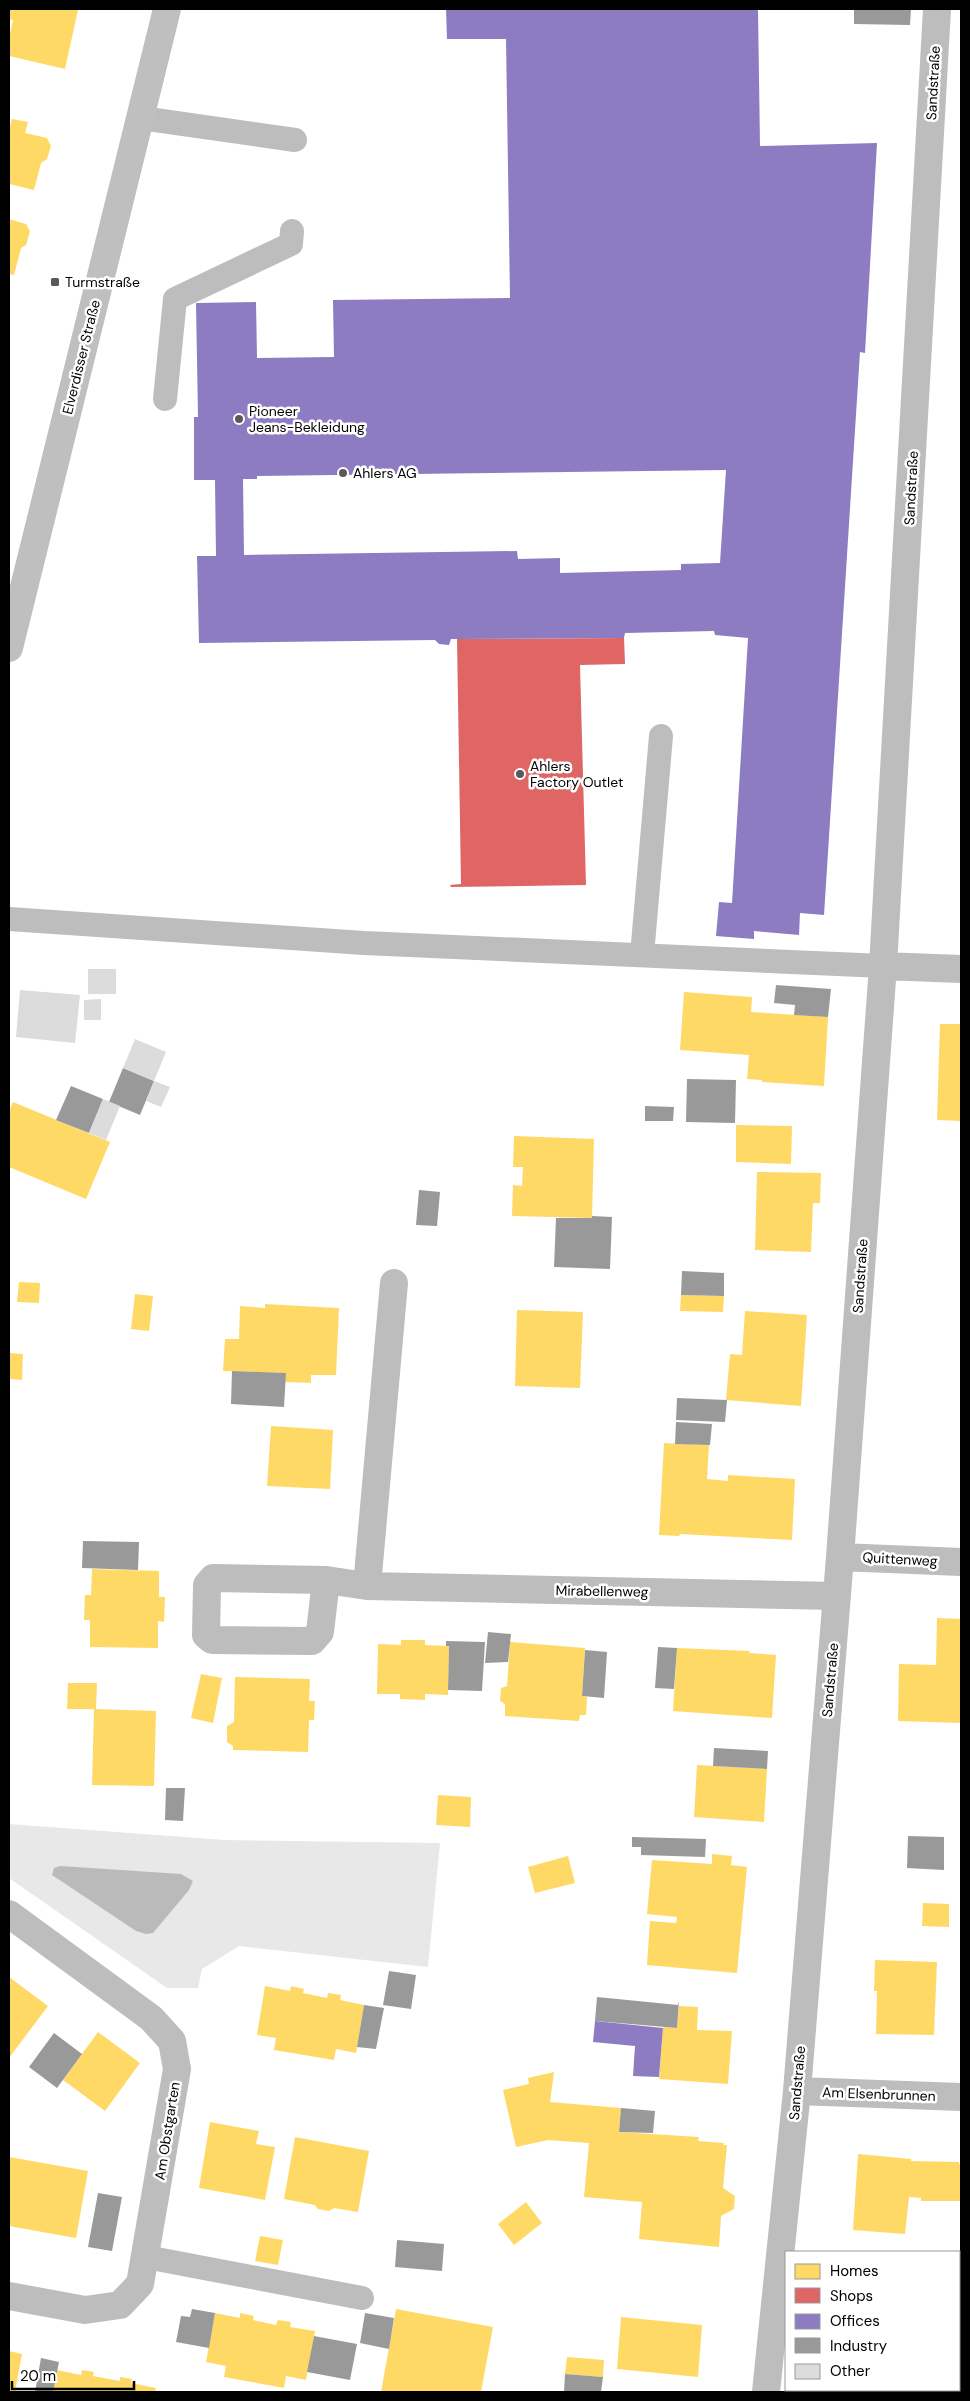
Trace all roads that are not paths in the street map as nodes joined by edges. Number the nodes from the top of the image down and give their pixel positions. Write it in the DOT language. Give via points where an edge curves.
graph roads {
  1 [pos="167,9"];
  2 [pos="937,9"];
  3 [pos="141,118"];
  4 [pos="295,140"];
  5 [pos="292,231"];
  6 [pos="165,399"];
  7 [pos="9,648"];
  8 [pos="661,736"];
  9 [pos="9,919"];
  10 [pos="642,955"];
  11 [pos="883,966"];
  12 [pos="961,969"];
  13 [pos="394,1282"];
  14 [pos="840,1557"];
  15 [pos="961,1562"];
  16 [pos="326,1580"];
  17 [pos="367,1586"];
  18 [pos="836,1596"];
  19 [pos="9,1914"];
  20 [pos="797,2092"];
  21 [pos="961,2097"];
  22 [pos="146,2257"];
  23 [pos="9,2296"];
  24 [pos="362,2298"];
  25 [pos="766,2392"];
  1 -- 3 [label="main road, Elverdisser Straße"];
  2 -- 11 [label="street, Sandstraße"];
  3 -- 4 [label="lane"];
  3 -- 7 [label="main road, Elverdisser Straße"];
  5 -- 6 [label="lane" via="291,244 175,299"];
  8 -- 10 [label="lane"];
  9 -- 10 [label="lane" via="364,943"];
  10 -- 11 [label="lane"];
  11 -- 12 [label="street"];
  11 -- 14 [label="street, Sandstraße"];
  13 -- 17 [label="street"];
  14 -- 15 [label="street, Quittenweg"];
  14 -- 18 [label="street, Sandstraße"];
  16 -- 17 [label="street, Mirabellenweg"];
  17 -- 18 [label="street, Mirabellenweg"];
  18 -- 20 [label="street, Sandstraße"];
  19 -- 22 [label="street, Am Obstgarten" via="151,2018 172,2041 177,2069"];
  20 -- 21 [label="street, Am Elsenbrunnen"];
  20 -- 25 [label="street, Sandstraße"];
  22 -- 23 [label="street, Am Obstgarten" via="140,2284 120,2305 85,2310"];
  22 -- 24 [label="lane"];
}
